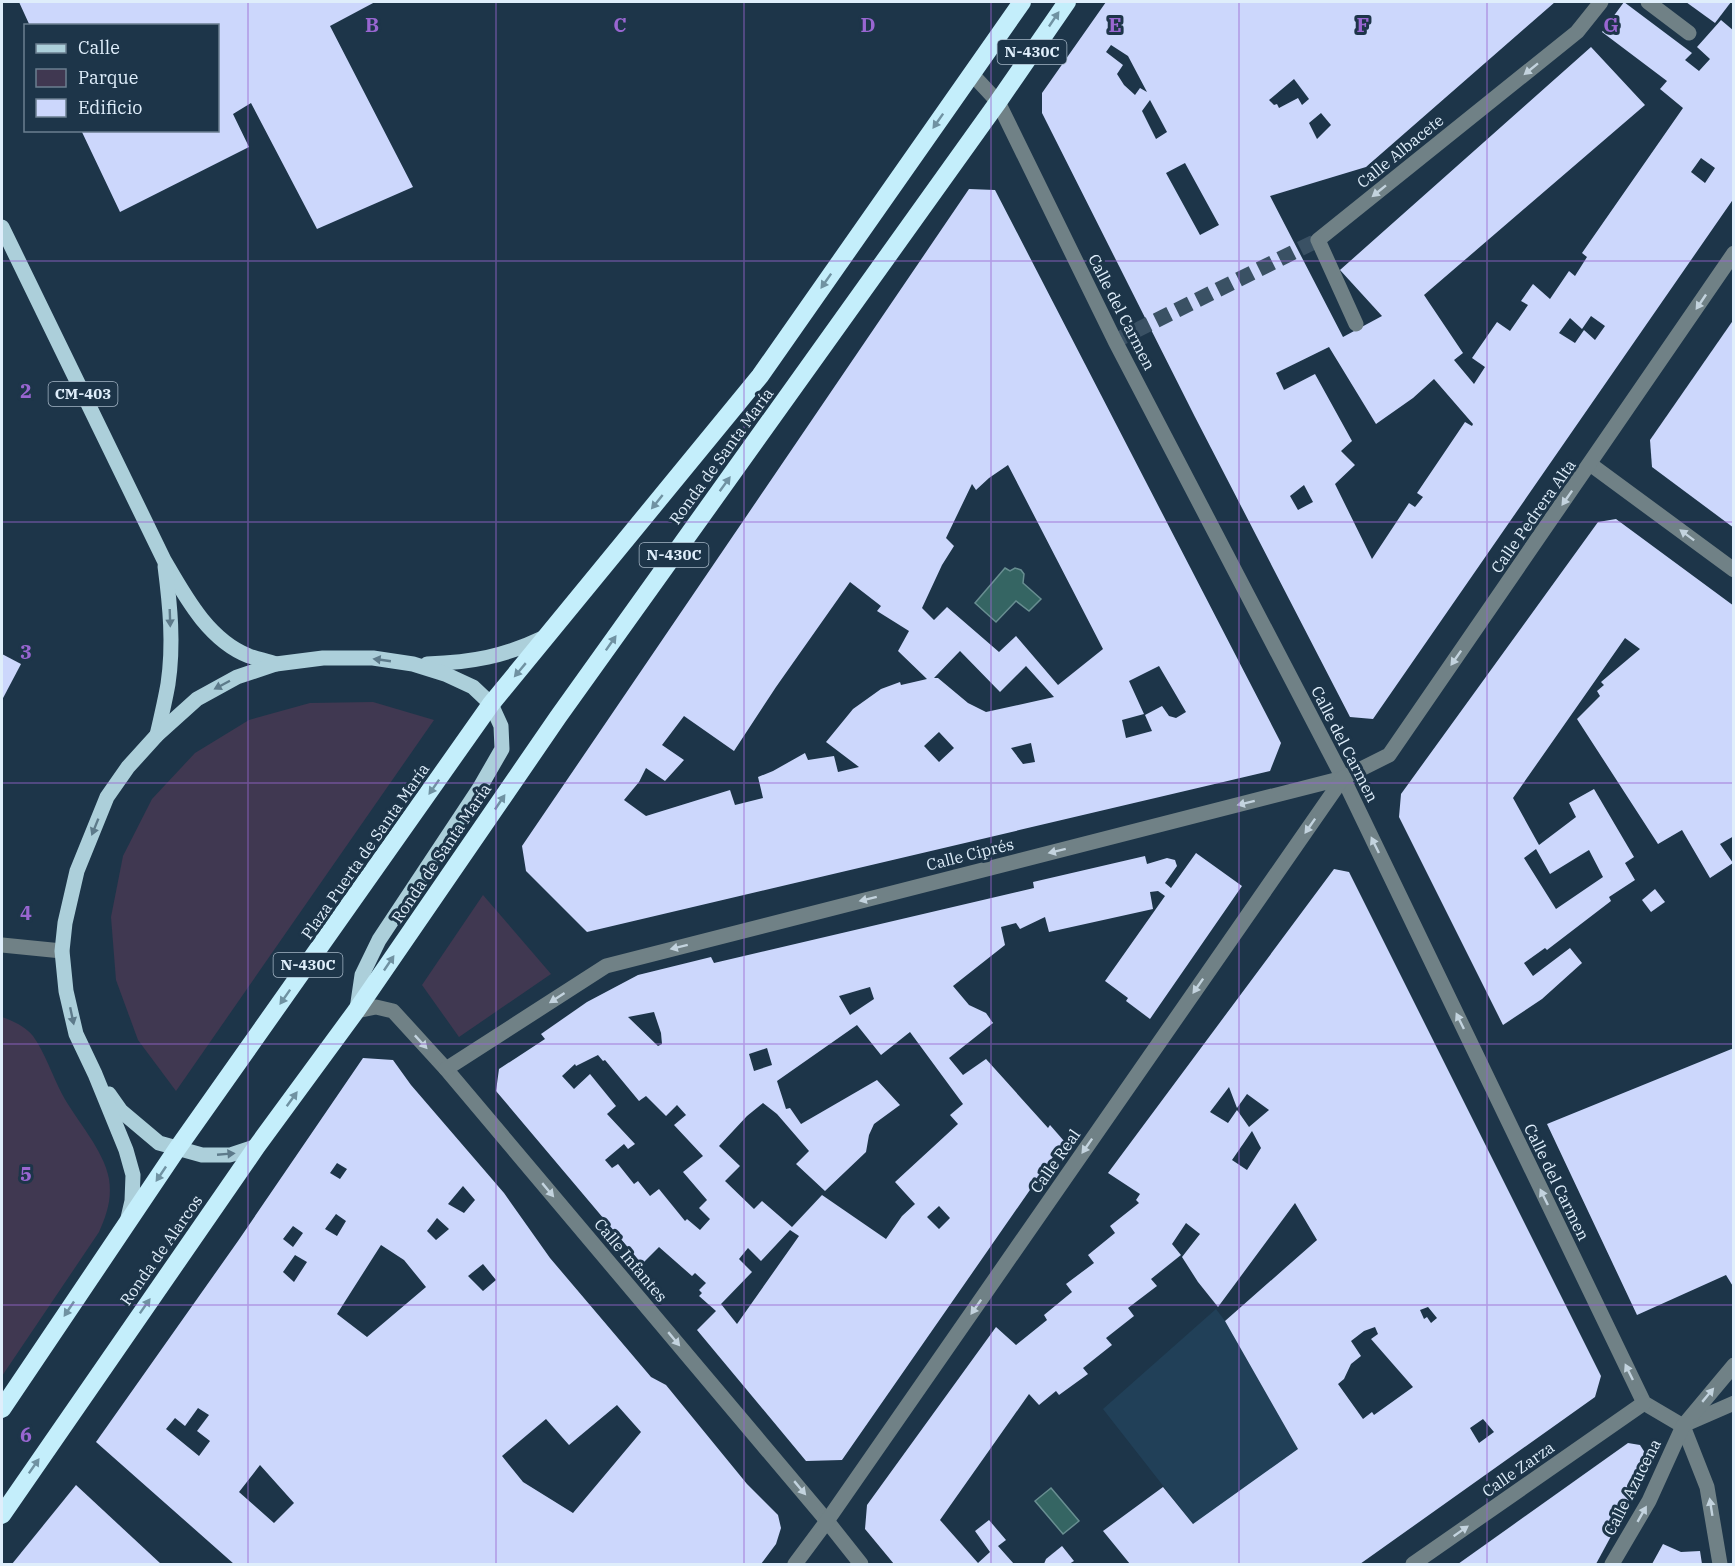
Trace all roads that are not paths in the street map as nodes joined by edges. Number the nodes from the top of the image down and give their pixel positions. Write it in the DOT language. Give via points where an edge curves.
graph roads {
  1 [pos="1022,2"];
  2 [pos="1067,2"];
  3 [pos="1601,2"];
  4 [pos="1648,2"];
  5 [pos="1689,33"];
  6 [pos="971,73"];
  7 [pos="998,102"];
  8 [pos="2,227"];
  9 [pos="1734,254"];
  10 [pos="1356,324"];
  11 [pos="1590,464"];
  12 [pos="164,560"];
  13 [pos="1734,570"];
  14 [pos="548,636"];
  15 [pos="276,664"];
  16 [pos="413,664"];
  17 [pos="492,704"];
  18 [pos="157,735"];
  19 [pos="1343,778"];
  20 [pos="2,945"];
  21 [pos="62,951"];
  22 [pos="356,1011"];
  23 [pos="446,1069"];
  24 [pos="95,1074"];
  25 [pos="257,1146"];
  26 [pos="177,1149"];
  27 [pos="126,1226"];
  28 [pos="1734,1365"];
  29 [pos="1644,1403"];
  30 [pos="1734,1403"];
  31 [pos="2,1409"];
  32 [pos="1683,1426"];
  33 [pos="2,1515"];
  34 [pos="827,1521"];
  35 [pos="795,1564"];
  36 [pos="861,1564"];
  37 [pos="1413,1564"];
  38 [pos="1612,1564"];
  39 [pos="1720,1564"];
  1 -- 6 [label="highway, N-430C"];
  7 -- 2 [label="highway, N-430C, one-way"];
  3 -- 10 [label="street, Calle Albacete, one-way" via="1576,32 1318,240"];
  4 -- 5 [label="street"];
  6 -- 7 [label="street, Calle del Carmen"];
  6 -- 14 [label="highway, Ronda de Santa María / N-430C, one-way" via="760,376"];
  7 -- 19 [label="street, Calle del Carmen" via="1115,342"];
  22 -- 7 [label="highway, Ronda de Santa María / N-430C, one-way" via="558,717"];
  8 -- 12 [label="main road, CM-403"];
  9 -- 11 [label="street, Calle Pedrera Alta, one-way"];
  13 -- 11 [label="street, one-way"];
  11 -- 19 [label="street, Calle Pedrera Alta, one-way" via="1389,755"];
  12 -- 15 [label="main road" via="193,608 224,641 248,656"];
  12 -- 18 [label="main road, one-way" via="171,612 171,653"];
  14 -- 16 [label="main road" via="489,659"];
  14 -- 17 [label="highway, Ronda de Santa María / N-430C, one-way"];
  16 -- 15 [label="main road, one-way" via="373,658"];
  15 -- 18 [label="main road, one-way" via="237,677 197,699"];
  16 -- 17 [label="main road" via="473,687"];
  17 -- 22 [label="main road" via="501,726 502,749 379,940 362,975"];
  17 -- 26 [label="highway, Plaza Puerta de Santa María / N-430C, one-way"];
  18 -- 21 [label="main road, one-way" via="107,797 77,871"];
  19 -- 23 [label="street, Calle Ciprés, one-way" via="606,966"];
  29 -- 19 [label="street, Calle del Carmen, one-way"];
  19 -- 34 [label="street, Calle Real, one-way"];
  20 -- 21 [label="street"];
  21 -- 24 [label="main road, one-way" via="76,1034"];
  22 -- 23 [label="street, Calle Infantes, one-way" via="393,1011"];
  25 -- 22 [label="highway, Ronda de Alarcos / N-430C, one-way"];
  23 -- 34 [label="street, Calle Infantes, one-way"];
  24 -- 26 [label="main road" via="129,1118 159,1143"];
  24 -- 27 [label="main road" via="133,1175"];
  26 -- 25 [label="main road, one-way" via="202,1155 230,1155"];
  33 -- 25 [label="highway, Ronda de Alarcos / N-430C, one-way"];
  26 -- 27 [label="highway, Plaza Puerta de Santa María / N-430C, one-way"];
  27 -- 31 [label="highway, N-430C, one-way"];
  32 -- 28 [label="street, Calle Azucena, one-way"];
  29 -- 32 [label="street"];
  37 -- 29 [label="street, Calle Zarza, one-way"];
  30 -- 32 [label="street"];
  38 -- 32 [label="street, Calle Azucena, one-way" via="1649,1501"];
  39 -- 32 [label="street, one-way" via="1707,1487"];
  34 -- 35 [label="street, Calle Real"];
  34 -- 36 [label="street, Calle Infantes"];
}
